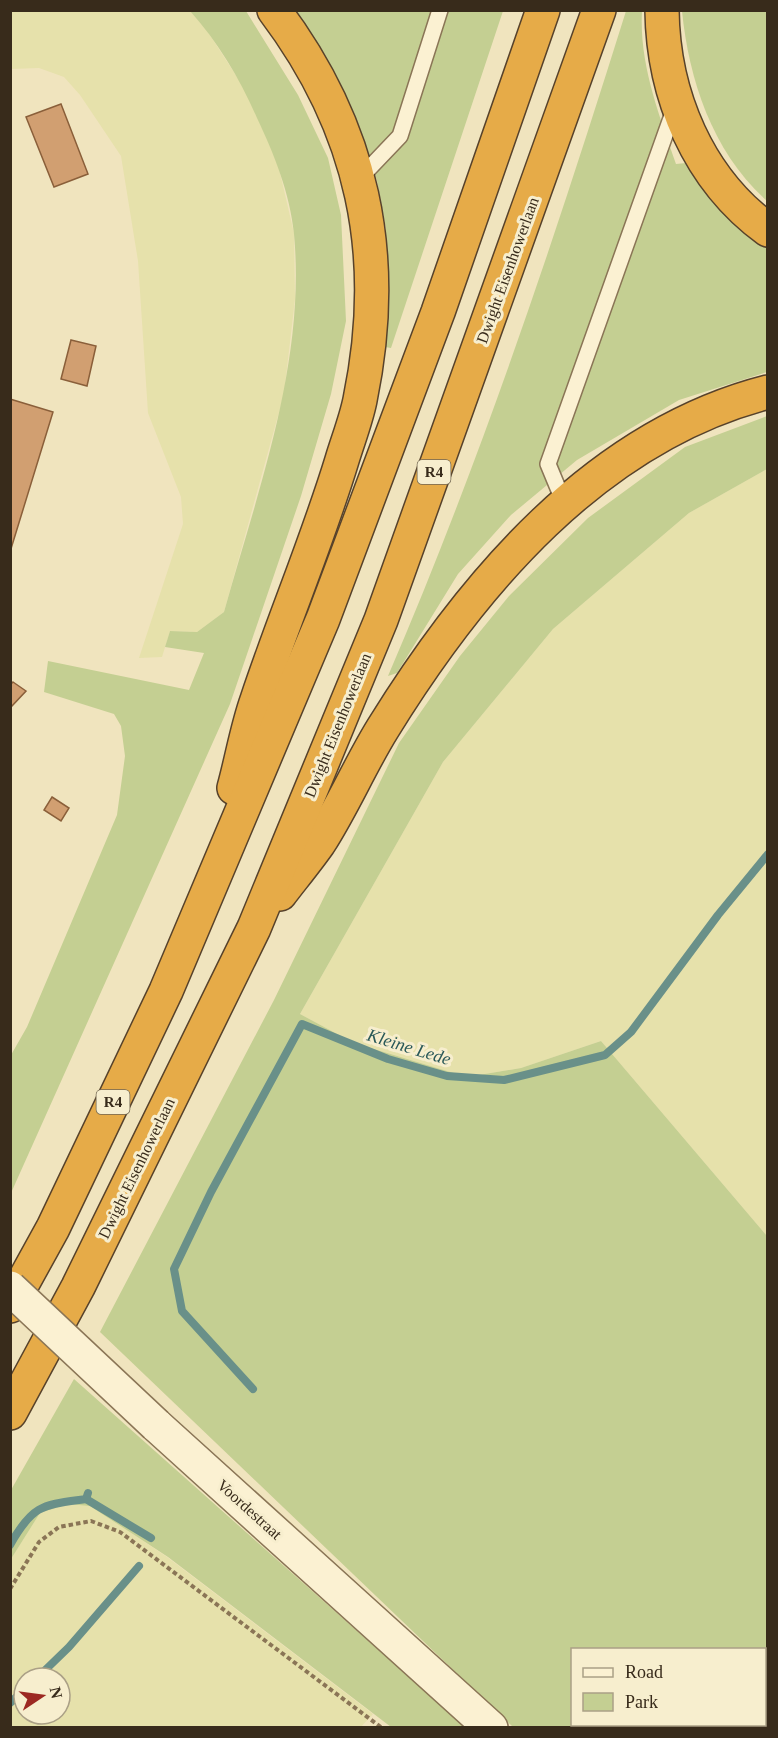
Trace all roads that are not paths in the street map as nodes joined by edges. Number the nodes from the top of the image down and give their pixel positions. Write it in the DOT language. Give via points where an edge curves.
graph roads {
  1 [pos="274,10"];
  2 [pos="440,10"];
  3 [pos="543,10"];
  4 [pos="599,10"];
  5 [pos="662,10"];
  6 [pos="676,104"];
  7 [pos="358,180"];
  8 [pos="768,230"];
  9 [pos="768,392"];
  10 [pos="565,505"];
  11 [pos="207,894"];
  12 [pos="254,928"];
  13 [pos="10,1288"];
  14 [pos="10,1306"];
  15 [pos="10,1413"];
  16 [pos="491,1728"];
  1 -- 7 [label="highway" via="297,41 336,113"];
  2 -- 7 [label="lane" via="400,136"];
  3 -- 11 [label="highway, R4" via="438,312 323,619"];
  4 -- 12 [label="highway, Dwight Eisenhowerlaan / R4" via="381,620"];
  5 -- 6 [label="highway" via="662,43"];
  6 -- 8 [label="highway" via="691,140 717,180"];
  6 -- 10 [label="lane" via="548,464"];
  7 -- 11 [label="highway" via="371,244 374,309 360,401 321,531 256,701"];
  9 -- 10 [label="highway" via="688,422 634,452"];
  10 -- 12 [label="highway" via="543,522 481,589 430,657 382,729 319,843"];
  11 -- 14 [label="highway, R4" via="166,991 58,1218"];
  12 -- 15 [label="highway, Dwight Eisenhowerlaan / R4" via="78,1287"];
  13 -- 16 [label="street, Voordestraat, bridge"];
}
